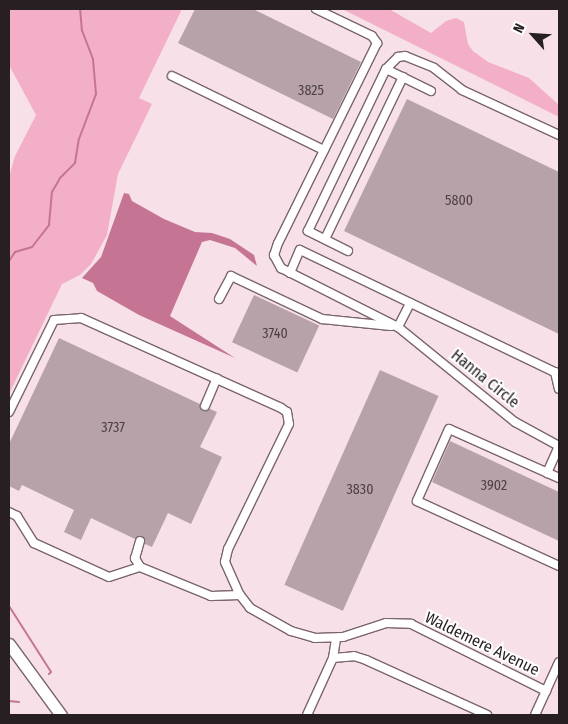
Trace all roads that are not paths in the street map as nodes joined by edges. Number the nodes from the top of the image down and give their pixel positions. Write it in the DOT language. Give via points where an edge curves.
graph roads {
  1 [pos="316,9"];
  2 [pos="386,69"];
  3 [pos="172,76"];
  4 [pos="403,78"];
  5 [pos="431,91"];
  6 [pos="559,136"];
  7 [pos="324,150"];
  8 [pos="325,240"];
  9 [pos="348,251"];
  10 [pos="290,273"];
  11 [pos="219,299"];
  12 [pos="410,303"];
  13 [pos="398,327"];
  14 [pos="217,378"];
  15 [pos="559,389"];
  16 [pos="205,406"];
  17 [pos="9,412"];
  18 [pos="559,446"];
  19 [pos="546,473"];
  20 [pos="559,478"];
  21 [pos="9,512"];
  22 [pos="140,541"];
  23 [pos="559,566"];
  24 [pos="140,567"];
  25 [pos="240,595"];
  26 [pos="336,638"];
  27 [pos="9,644"];
  28 [pos="333,658"];
  29 [pos="559,662"];
  30 [pos="546,691"];
  31 [pos="61,715"];
  32 [pos="307,715"];
  33 [pos="487,715"];
  34 [pos="534,715"];
  1 -- 7 [label="street" via="372,36 377,43"];
  2 -- 4 [label="street"];
  2 -- 6 [label="street" via="398,57 415,59 449,78 462,90"];
  2 -- 8 [label="street" via="308,231"];
  3 -- 7 [label="street"];
  4 -- 5 [label="street"];
  4 -- 8 [label="street"];
  7 -- 10 [label="street" via="274,255 281,268"];
  8 -- 9 [label="street"];
  10 -- 12 [label="street" via="300,250"];
  10 -- 13 [label="street, Hanna Circle"];
  11 -- 13 [label="street" via="231,276 322,319"];
  12 -- 13 [label="street"];
  12 -- 15 [label="street" via="555,372"];
  13 -- 18 [label="street, Hanna Circle" via="515,422"];
  14 -- 16 [label="street"];
  14 -- 17 [label="street, Waldemere Avenue" via="82,318 54,320"];
  14 -- 25 [label="street, Waldemere Avenue" via="282,408 287,412 289,424 228,549 225,562"];
  18 -- 19 [label="street"];
  19 -- 20 [label="street"];
  19 -- 23 [label="street" via="449,429 417,501"];
  21 -- 24 [label="street" via="16,516 34,543 109,577"];
  22 -- 24 [label="street" via="135,558"];
  24 -- 25 [label="street" via="211,596"];
  25 -- 26 [label="street, Waldemere Avenue" via="257,614 291,631 315,638"];
  26 -- 28 [label="street"];
  26 -- 30 [label="street, Waldemere Avenue" via="381,624 411,624"];
  27 -- 31 [label="highway"];
  28 -- 32 [label="street"];
  28 -- 33 [label="street" via="354,656 366,660"];
  29 -- 30 [label="street"];
  30 -- 34 [label="street"];
}
